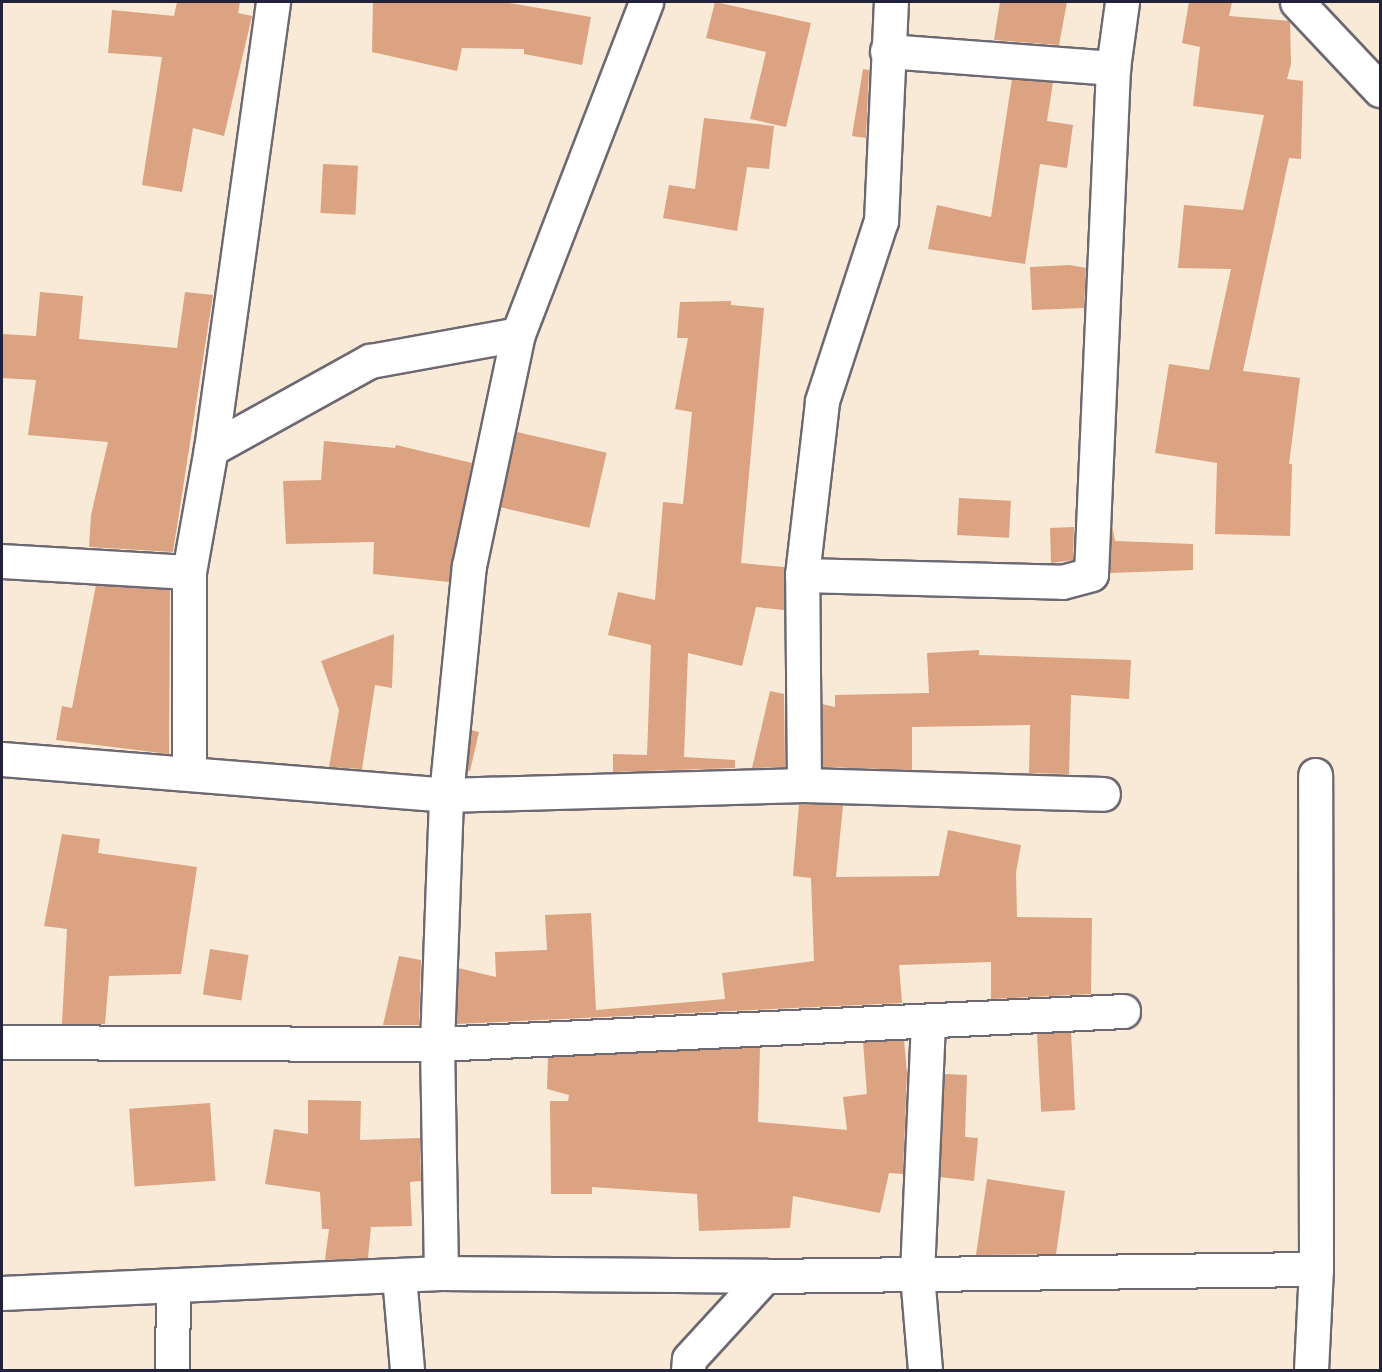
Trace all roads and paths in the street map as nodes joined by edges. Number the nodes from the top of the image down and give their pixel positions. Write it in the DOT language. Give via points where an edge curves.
graph roads {
  1 [pos="273,2"];
  2 [pos="646,2"];
  3 [pos="891,2"];
  4 [pos="1122,2"];
  5 [pos="1297,2"];
  6 [pos="887,51"];
  7 [pos="1113,68"];
  8 [pos="1380,90"];
  9 [pos="518,334"];
  10 [pos="212,449"];
  11 [pos="2,561"];
  12 [pos="189,572"];
  13 [pos="802,575"];
  14 [pos="2,759"];
  15 [pos="189,773"];
  16 [pos="1315,776"];
  17 [pos="804,785"];
  18 [pos="1103,794"];
  19 [pos="446,795"];
  20 [pos="1123,1011"];
  21 [pos="928,1022"];
  22 [pos="2,1042"];
  23 [pos="437,1044"];
  24 [pos="1316,1269"];
  25 [pos="441,1273"];
  26 [pos="917,1274"];
  27 [pos="399,1276"];
  28 [pos="765,1276"];
  29 [pos="173,1288"];
  30 [pos="2,1293"];
  31 [pos="172,1371"];
  32 [pos="406,1371"];
  33 [pos="688,1371"];
  34 [pos="925,1371"];
  35 [pos="1311,1371"];
  1 -- 10 [label="street"];
  2 -- 9 [label="street"];
  3 -- 6 [label="street"];
  4 -- 7 [label="street"];
  5 -- 8 [label="street"];
  6 -- 7 [label="street"];
  6 -- 13 [label="street" via="881,221 822,401"];
  7 -- 13 [label="street" via="1091,574 1062,582"];
  9 -- 10 [label="street" via="370,361"];
  9 -- 19 [label="street" via="469,566"];
  10 -- 12 [label="street"];
  11 -- 12 [label="street"];
  12 -- 15 [label="street"];
  13 -- 17 [label="street"];
  14 -- 15 [label="street"];
  15 -- 19 [label="street"];
  16 -- 24 [label="street"];
  17 -- 18 [label="street"];
  17 -- 19 [label="street"];
  19 -- 23 [label="street"];
  20 -- 21 [label="street"];
  21 -- 23 [label="street"];
  21 -- 26 [label="street"];
  22 -- 23 [label="street"];
  23 -- 25 [label="street"];
  24 -- 26 [label="street"];
  24 -- 35 [label="street"];
  25 -- 27 [label="street"];
  25 -- 28 [label="street"];
  26 -- 28 [label="street"];
  26 -- 34 [label="street"];
  27 -- 29 [label="street"];
  27 -- 32 [label="street"];
  28 -- 33 [label="street" via="690,1359"];
  29 -- 30 [label="street"];
  29 -- 31 [label="street"];
}
